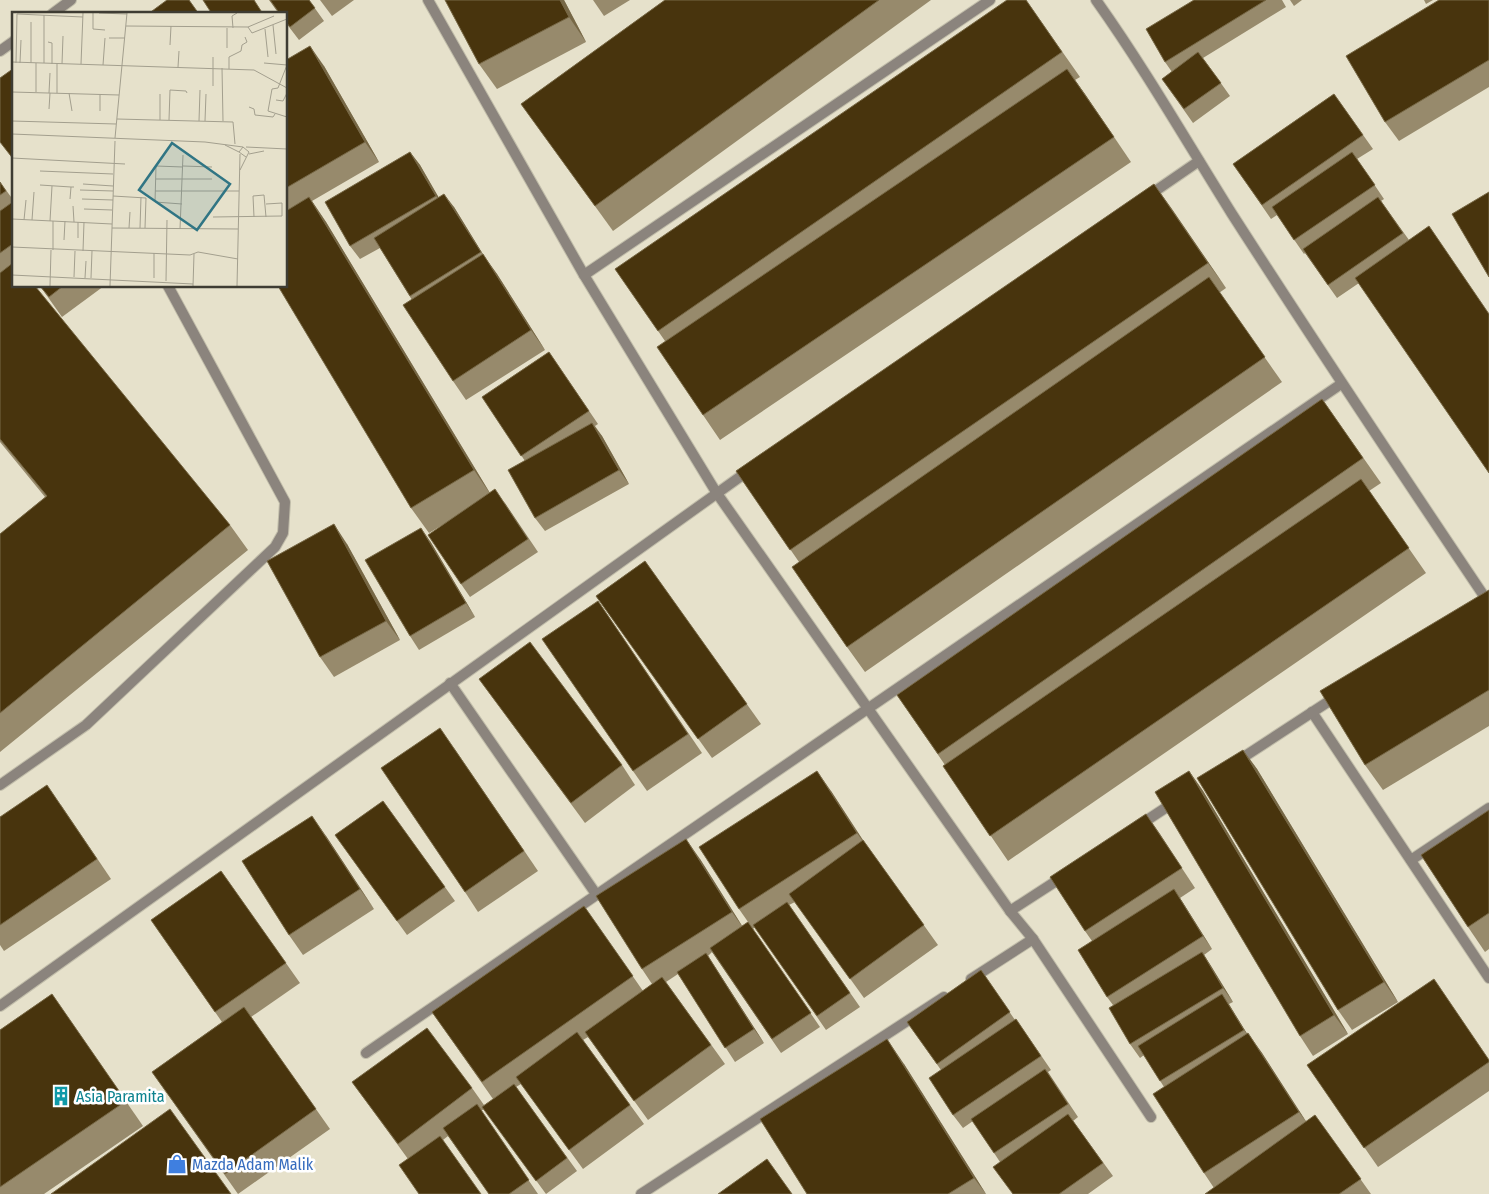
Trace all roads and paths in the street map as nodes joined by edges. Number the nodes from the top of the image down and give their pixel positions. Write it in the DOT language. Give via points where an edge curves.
graph roads {
  1 [pos="71,0"];
  2 [pos="428,0"];
  3 [pos="990,0"];
  4 [pos="1096,0"];
  5 [pos="55,12"];
  6 [pos="12,42"];
  7 [pos="0,51"];
  8 [pos="1199,161"];
  9 [pos="1142,200"];
  10 [pos="584,275"];
  11 [pos="169,288"];
  12 [pos="1341,384"];
  13 [pos="757,464"];
  14 [pos="716,492"];
  15 [pos="1484,600"];
  16 [pos="450,683"];
  17 [pos="1345,690"];
  18 [pos="866,708"];
  19 [pos="1312,712"];
  20 [pos="1231,766"];
  21 [pos="0,785"];
  22 [pos="1182,798"];
  23 [pos="1489,808"];
  24 [pos="1133,830"];
  25 [pos="1411,860"];
  26 [pos="1076,868"];
  27 [pos="596,894"];
  28 [pos="1010,911"];
  29 [pos="1033,939"];
  30 [pos="1489,978"];
  31 [pos="0,1006"];
  32 [pos="366,1053"];
  33 [pos="1151,1117"];
  34 [pos="641,1194"];
  1 -- 5 [label="street"];
  2 -- 10 [label="street"];
  3 -- 10 [label="street"];
  4 -- 8 [label="street" via="1127,42"];
  6 -- 7 [label="street"];
  8 -- 9 [label="street"];
  8 -- 12 [label="street"];
  10 -- 14 [label="street"];
  11 -- 21 [label="street" via="285,502 283,533 275,547 86,725"];
  12 -- 15 [label="street"];
  12 -- 18 [label="street"];
  13 -- 14 [label="street"];
  14 -- 16 [label="street"];
  14 -- 18 [label="street"];
  16 -- 27 [label="street"];
  16 -- 31 [label="street"];
  17 -- 19 [label="street"];
  18 -- 27 [label="street"];
  18 -- 28 [label="street"];
  19 -- 20 [label="street"];
  19 -- 25 [label="street"];
  22 -- 24 [label="street"];
  23 -- 25 [label="street"];
  25 -- 30 [label="street"];
  26 -- 28 [label="street"];
  27 -- 32 [label="street"];
  28 -- 29 [label="street"];
  29 -- 33 [label="street"];
  29 -- 34 [label="street"];
}
